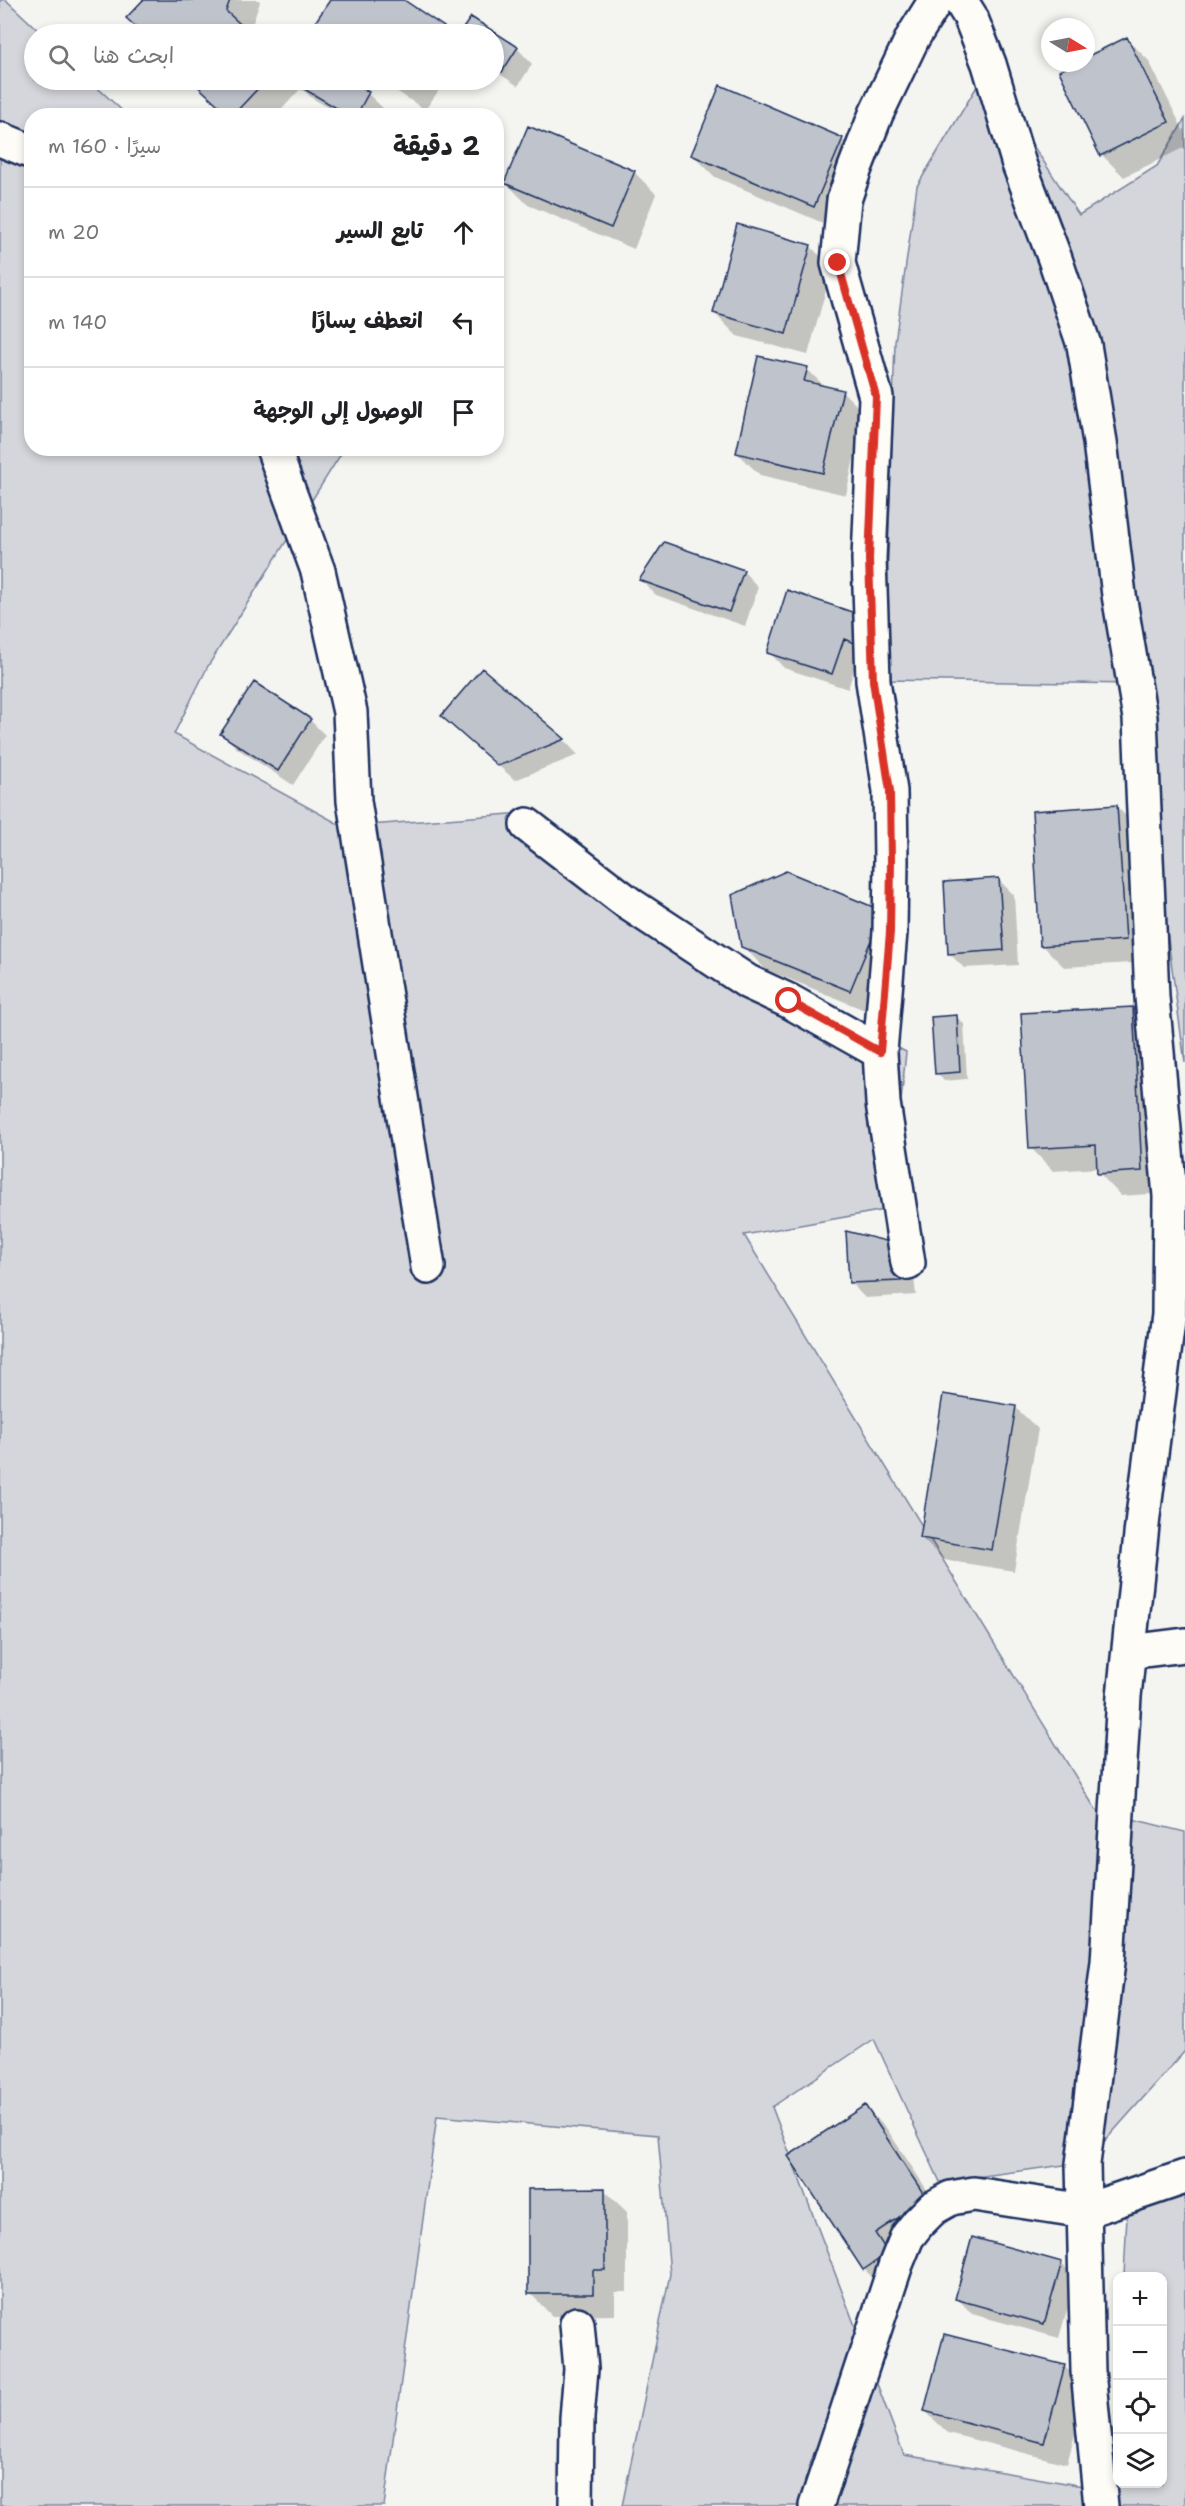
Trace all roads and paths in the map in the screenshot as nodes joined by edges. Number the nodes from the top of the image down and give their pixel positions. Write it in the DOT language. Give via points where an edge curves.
graph roads {
  1 [pos="936,0"];
  2 [pos="960,0"];
  3 [pos="0,139"];
  4 [pos="24,149"];
  5 [pos="276,456"];
  6 [pos="528,825"];
  7 [pos="880,1052"];
  8 [pos="908,1263"];
  9 [pos="428,1267"];
  10 [pos="1185,1645"];
  11 [pos="1129,1652"];
  12 [pos="1185,2177"];
  13 [pos="1085,2211"];
  14 [pos="577,2324"];
  15 [pos="576,2506"];
  16 [pos="816,2506"];
  17 [pos="1101,2506"];
  1 -- 7 [label="street" via="913,37 855,168 844,200 838,263 876,397 869,559 873,681 890,791 891,861 890,932"];
  2 -- 11 [label="street" via="989,64 1019,164 1084,345 1140,718 1152,997 1170,1196 1169,1314"];
  3 -- 4 [label="street"];
  5 -- 9 [label="street" via="318,572 350,712 354,801"];
  6 -- 7 [label="street" via="631,905 748,982"];
  7 -- 8 [label="street" via="883,1103"];
  10 -- 11 [label="street"];
  11 -- 13 [label="street" via="1107,1962 1083,2164"];
  12 -- 13 [label="street"];
  13 -- 16 [label="street" via="974,2194 951,2198 918,2223 907,2237 896,2264"];
  13 -- 17 [label="street" via="1088,2371"];
  14 -- 15 [label="street" via="581,2369"];
}
